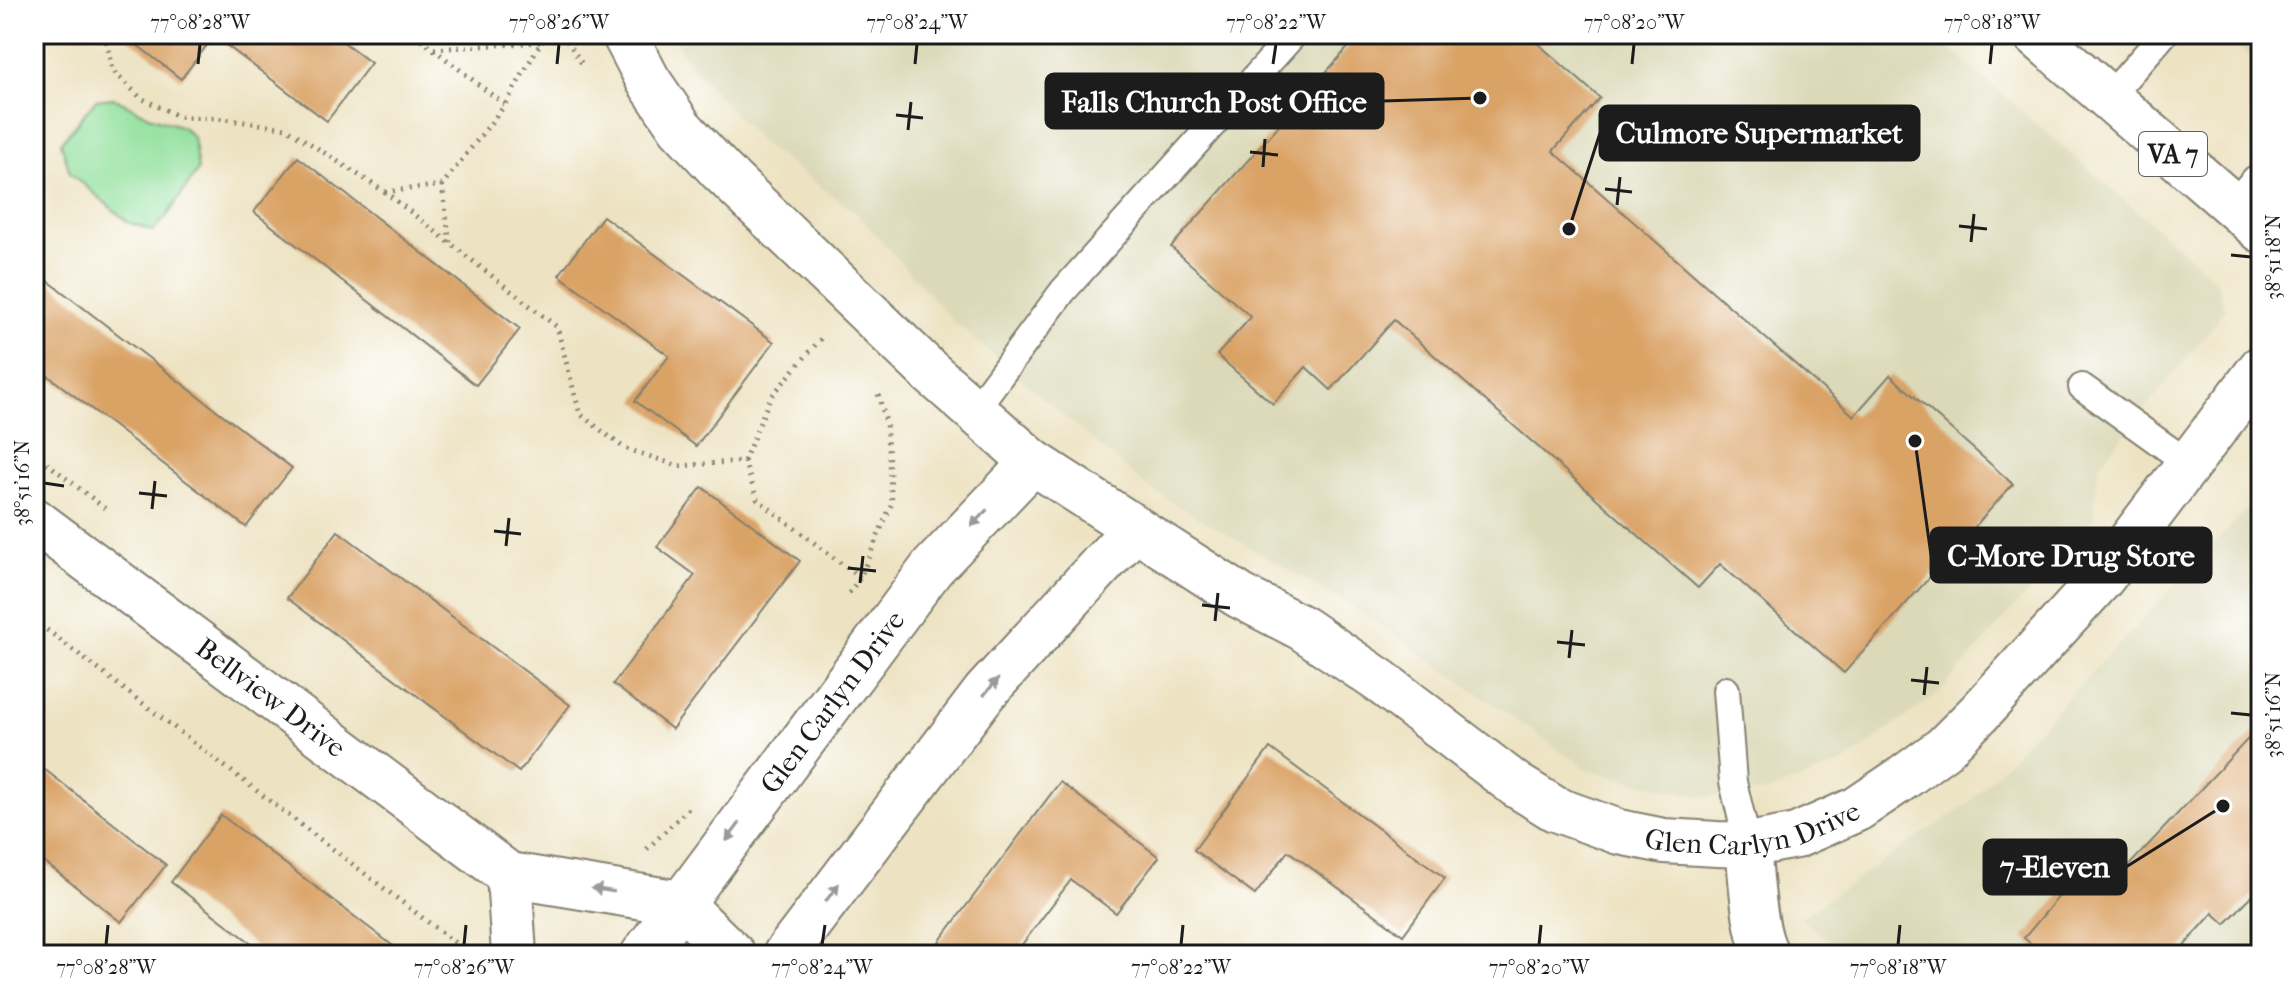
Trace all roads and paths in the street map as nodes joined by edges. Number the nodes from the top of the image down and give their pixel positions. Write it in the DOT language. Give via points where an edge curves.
graph roads {
  1 [pos="105,34"];
  2 [pos="414,34"];
  3 [pos="550,34"];
  4 [pos="563,34"];
  5 [pos="624,34"];
  6 [pos="1294,34"];
  7 [pos="2035,34"];
  8 [pos="2164,34"];
  9 [pos="541,42"];
  10 [pos="433,49"];
  11 [pos="585,69"];
  12 [pos="2108,98"];
  13 [pos="505,105"];
  14 [pos="442,185"];
  15 [pos="385,192"];
  16 [pos="2254,209"];
  17 [pos="450,244"];
  18 [pos="826,334"];
  19 [pos="2261,368"];
  20 [pos="874,377"];
  21 [pos="2082,387"];
  22 [pos="973,412"];
  23 [pos="34,453"];
  24 [pos="744,461"];
  25 [pos="1033,462"];
  26 [pos="2188,463"];
  27 [pos="108,511"];
  28 [pos="34,520"];
  29 [pos="1135,528"];
  30 [pos="860,578"];
  31 [pos="842,604"];
  32 [pos="34,620"];
  33 [pos="1726,690"];
  34 [pos="692,805"];
  35 [pos="1748,845"];
  36 [pos="633,851"];
  37 [pos="509,875"];
  38 [pos="680,903"];
  39 [pos="471,955"];
  40 [pos="514,955"];
  41 [pos="643,955"];
  42 [pos="733,955"];
  43 [pos="785,955"];
  44 [pos="1767,955"];
  1 -- 15 [label="path" via="112,70 141,98 180,117 286,128"];
  2 -- 10 [label="path"];
  3 -- 9 [label="path"];
  4 -- 11 [label="path"];
  5 -- 22 [label="street, Glen Carlyn Drive" via="672,115 721,171"];
  6 -- 22 [label="lane" via="1063,291"];
  7 -- 12 [label="street, VA 7"];
  8 -- 12 [label="lane"];
  9 -- 10 [label="path"];
  9 -- 13 [label="path"];
  10 -- 13 [label="path"];
  12 -- 16 [label="street, VA 7"];
  13 -- 14 [label="path"];
  14 -- 15 [label="path"];
  14 -- 17 [label="path"];
  15 -- 17 [label="path"];
  17 -- 24 [label="path" via="557,327 580,414 624,448 679,466"];
  18 -- 24 [label="path" via="770,398"];
  19 -- 26 [label="street, Glen Carlyn Drive"];
  20 -- 30 [label="path" via="886,422 892,503"];
  21 -- 26 [label="lane"];
  22 -- 25 [label="street, Glen Carlyn Drive"];
  23 -- 27 [label="path"];
  24 -- 30 [label="path" via="757,499"];
  25 -- 29 [label="street, Glen Carlyn Drive"];
  25 -- 38 [label="street, Glen Carlyn Drive, one-way" via="932,568"];
  26 -- 35 [label="street, Glen Carlyn Drive" via="2103,577 1944,748 1857,809 1796,836"];
  28 -- 37 [label="street, Bellview Drive"];
  29 -- 35 [label="street, Glen Carlyn Drive" via="1240,596 1302,628 1555,809 1619,832 1664,841"];
  43 -- 29 [label="street, one-way" via="985,692"];
  30 -- 31 [label="path"];
  32 -- 39 [label="path"];
  33 -- 35 [label="lane" via="1733,782"];
  34 -- 36 [label="path" via="648,849"];
  35 -- 44 [label="street" via="1754,904"];
  38 -- 37 [label="street, Bellview Drive, one-way"];
  37 -- 40 [label="street"];
  38 -- 41 [label="street, Glen Carlyn Drive"];
  38 -- 42 [label="street"];
}
